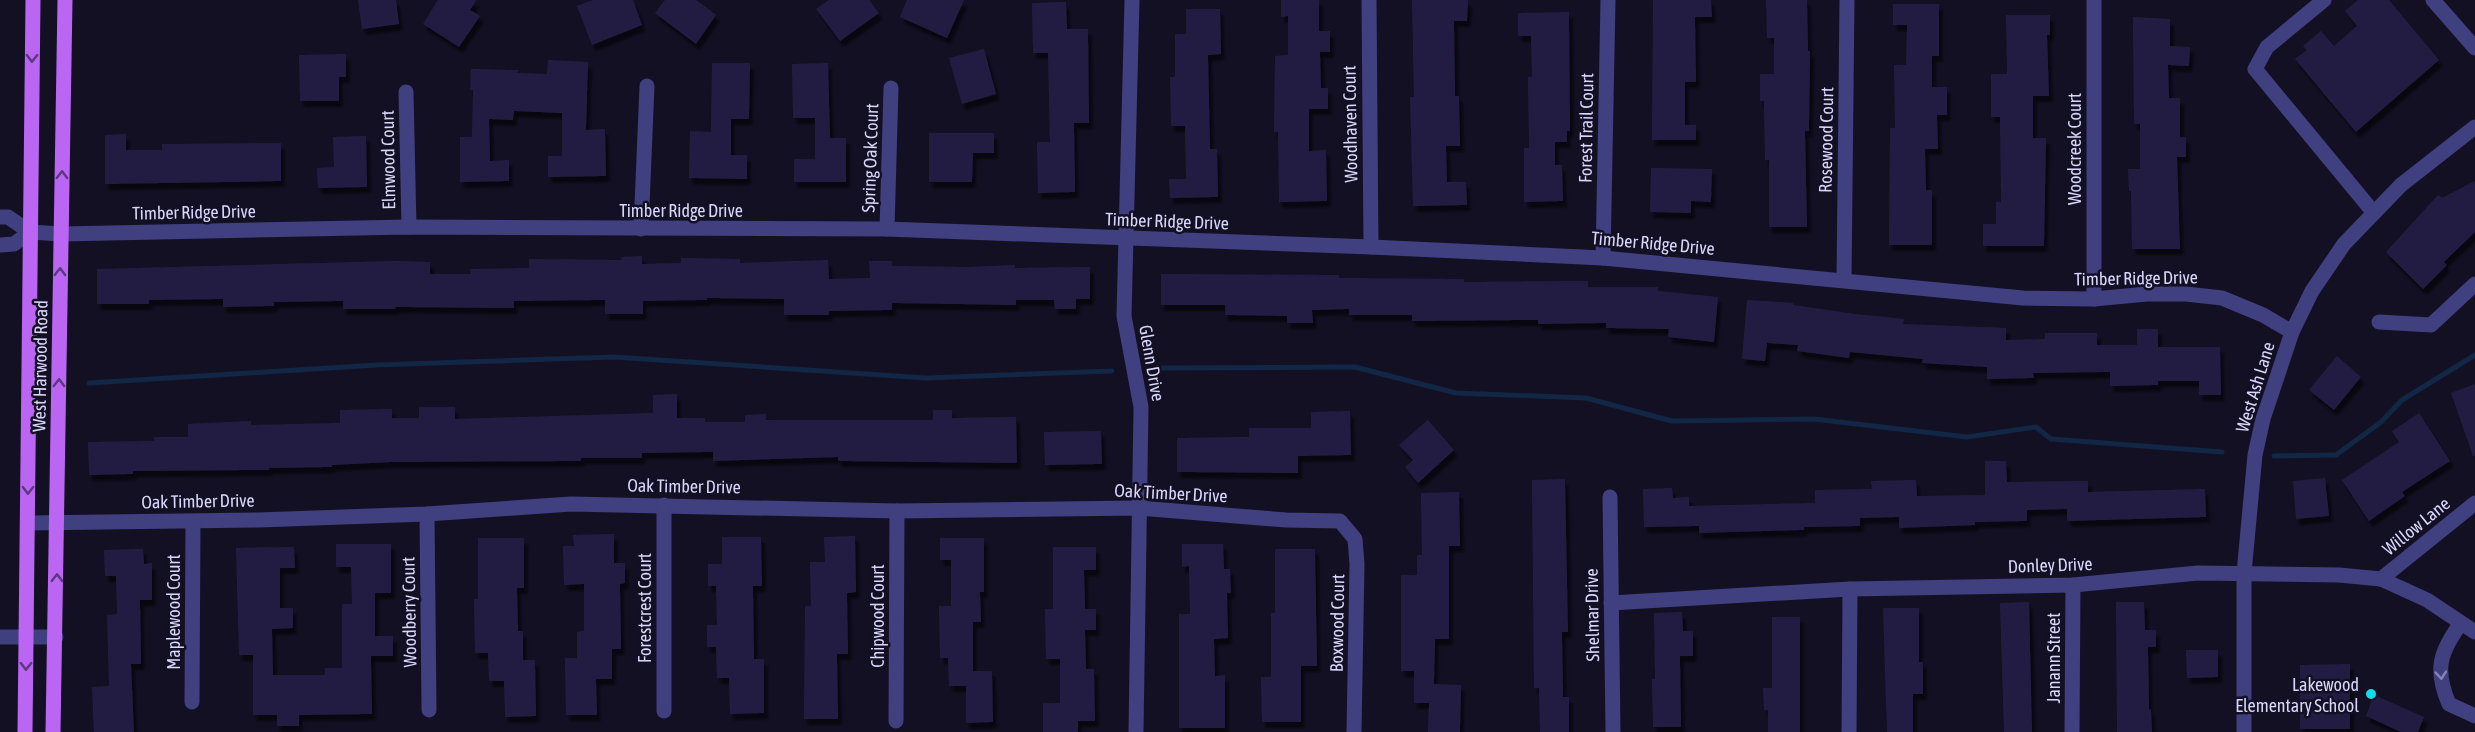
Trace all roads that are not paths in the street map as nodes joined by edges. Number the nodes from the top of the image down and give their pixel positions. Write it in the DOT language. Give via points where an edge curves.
graph roads {
  1 [pos="33,0"];
  2 [pos="64,0"];
  3 [pos="1132,0"];
  4 [pos="1368,0"];
  5 [pos="1608,0"];
  6 [pos="1847,0"];
  7 [pos="2094,0"];
  8 [pos="2324,0"];
  9 [pos="2433,0"];
  10 [pos="2475,48"];
  11 [pos="647,86"];
  12 [pos="891,88"];
  13 [pos="406,92"];
  14 [pos="2475,128"];
  15 [pos="2374,213"];
  16 [pos="0,217"];
  17 [pos="409,227"];
  18 [pos="641,229"];
  19 [pos="887,229"];
  20 [pos="30,232"];
  21 [pos="61,234"];
  22 [pos="1127,239"];
  23 [pos="0,245"];
  24 [pos="1371,247"];
  25 [pos="1603,258"];
  26 [pos="1844,280"];
  27 [pos="2475,284"];
  28 [pos="2094,299"];
  29 [pos="2379,322"];
  30 [pos="2292,332"];
  31 [pos="1610,497"];
  32 [pos="2475,502"];
  33 [pos="664,505"];
  34 [pos="1139,508"];
  35 [pos="897,511"];
  36 [pos="427,514"];
  37 [pos="1340,521"];
  38 [pos="193,522"];
  39 [pos="28,523"];
  40 [pos="57,523"];
  41 [pos="2244,573"];
  42 [pos="2381,579"];
  43 [pos="2073,585"];
  44 [pos="1850,589"];
  45 [pos="1611,603"];
  46 [pos="2461,623"];
  47 [pos="2475,632"];
  48 [pos="27,636"];
  49 [pos="0,637"];
  50 [pos="56,637"];
  51 [pos="192,702"];
  52 [pos="429,710"];
  53 [pos="664,711"];
  54 [pos="2475,716"];
  55 [pos="896,721"];
  56 [pos="25,732"];
  57 [pos="53,732"];
  58 [pos="1136,732"];
  59 [pos="1354,732"];
  60 [pos="1613,732"];
  61 [pos="1849,732"];
  62 [pos="2072,732"];
  63 [pos="2244,732"];
  1 -- 20 [label="main road, West Harwood Road, one-way"];
  21 -- 2 [label="main road, West Harwood Road, one-way"];
  3 -- 22 [label="street, Glenn Drive"];
  4 -- 24 [label="street, Woodhaven Court"];
  5 -- 25 [label="street, Forest Trail Court"];
  6 -- 26 [label="street, Rosewood Court"];
  7 -- 28 [label="street, Woodcreek Court"];
  8 -- 15 [label="street" via="2267,47 2255,69"];
  9 -- 10 [label="street"];
  11 -- 18 [label="street"];
  12 -- 19 [label="street, Spring Oak Court"];
  13 -- 17 [label="street, Elmwood Court"];
  14 -- 15 [label="street, West Ash Lane" via="2401,185"];
  15 -- 30 [label="street, West Ash Lane" via="2344,244 2312,291"];
  16 -- 20 [label="street" via="9,217"];
  17 -- 18 [label="street, Timber Ridge Drive"];
  17 -- 21 [label="street, Timber Ridge Drive"];
  18 -- 19 [label="street, Timber Ridge Drive"];
  19 -- 22 [label="street, Timber Ridge Drive"];
  20 -- 21 [label="street, Timber Ridge Drive"];
  20 -- 23 [label="street" via="14,244"];
  20 -- 39 [label="main road, West Harwood Road, one-way"];
  40 -- 21 [label="main road, West Harwood Road, one-way"];
  22 -- 24 [label="street, Timber Ridge Drive"];
  22 -- 34 [label="street, Glenn Drive" via="1124,316 1141,407"];
  24 -- 25 [label="street, Timber Ridge Drive"];
  25 -- 26 [label="street, Timber Ridge Drive"];
  26 -- 28 [label="street, Timber Ridge Drive" via="2023,298"];
  27 -- 29 [label="street" via="2431,325"];
  28 -- 30 [label="street, Timber Ridge Drive" via="2147,294 2222,298"];
  30 -- 41 [label="street, West Ash Lane" via="2255,455"];
  31 -- 45 [label="street, Shelmar Drive"];
  32 -- 42 [label="street, Willow Lane"];
  33 -- 35 [label="street, Oak Timber Drive"];
  33 -- 36 [label="street, Oak Timber Drive" via="571,504"];
  33 -- 53 [label="street, Forestcrest Court"];
  34 -- 35 [label="street, Oak Timber Drive"];
  34 -- 37 [label="street, Oak Timber Drive"];
  34 -- 58 [label="street, Glenn Drive"];
  35 -- 55 [label="street, Chipwood Court"];
  36 -- 38 [label="street, Oak Timber Drive"];
  36 -- 52 [label="street, Woodberry Court"];
  37 -- 59 [label="street, Boxwood Court" via="1355,539 1357,564"];
  38 -- 40 [label="street, Oak Timber Drive"];
  38 -- 51 [label="street, Maplewood Court"];
  39 -- 40 [label="street, Oak Timber Drive"];
  39 -- 48 [label="main road, West Harwood Road"];
  50 -- 40 [label="main road, West Harwood Road, one-way"];
  41 -- 42 [label="street, Donley Drive"];
  41 -- 43 [label="street, Donley Drive" via="2198,573"];
  41 -- 63 [label="street, West Ash Lane"];
  42 -- 46 [label="street, Donley Drive" via="2427,600"];
  43 -- 44 [label="street, Donley Drive"];
  43 -- 62 [label="street, Janann Street"];
  44 -- 45 [label="street, Donley Drive"];
  44 -- 61 [label="street"];
  45 -- 60 [label="street, Shelmar Drive"];
  46 -- 47 [label="street, Donley Drive"];
  46 -- 54 [label="street, one-way" via="2445,646 2440,665 2442,687 2449,704"];
  48 -- 49 [label="street"];
  48 -- 50 [label="street"];
  48 -- 56 [label="main road, West Harwood Road, one-way"];
  50 -- 57 [label="main road, West Harwood Road"];
}
